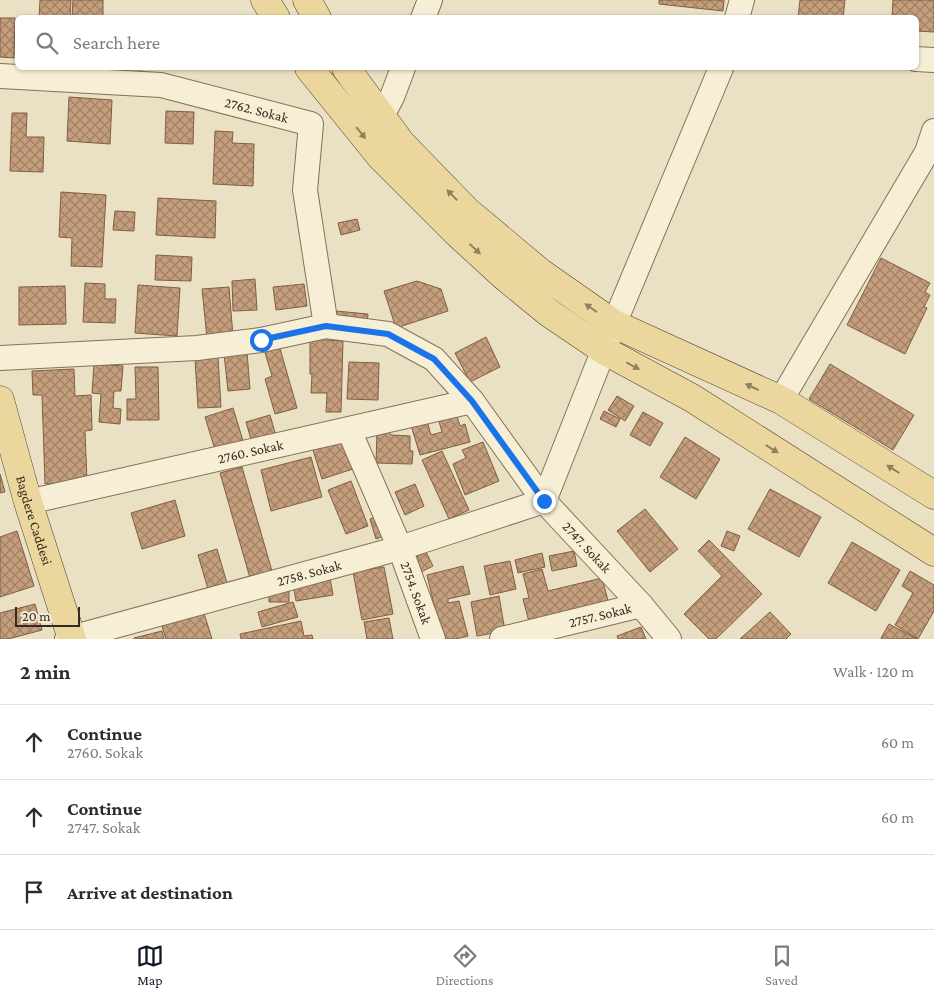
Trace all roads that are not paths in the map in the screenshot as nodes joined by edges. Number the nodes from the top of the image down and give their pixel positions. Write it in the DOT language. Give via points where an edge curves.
graph roads {
  1 [pos="265,0"];
  2 [pos="307,0"];
  3 [pos="430,0"];
  4 [pos="742,0"];
  5 [pos="274,15"];
  6 [pos="315,15"];
  7 [pos="424,15"];
  8 [pos="738,15"];
  9 [pos="919,59"];
  10 [pos="934,60"];
  11 [pos="311,70"];
  12 [pos="348,70"];
  13 [pos="403,70"];
  14 [pos="720,70"];
  15 [pos="0,76"];
  16 [pos="335,100"];
  17 [pos="382,116"];
  18 [pos="311,124"];
  19 [pos="934,131"];
  20 [pos="614,324"];
  21 [pos="326,326"];
  22 [pos="605,351"];
  23 [pos="0,358"];
  24 [pos="0,400"];
  25 [pos="781,400"];
  26 [pos="472,401"];
  27 [pos="349,430"];
  28 [pos="934,495"];
  29 [pos="544,501"];
  30 [pos="28,502"];
  31 [pos="400,548"];
  32 [pos="934,552"];
  33 [pos="641,606"];
  34 [pos="70,638"];
  35 [pos="433,639"];
  36 [pos="502,639"];
  37 [pos="668,639"];
  1 -- 5 [label="main road"];
  2 -- 6 [label="main road"];
  3 -- 7 [label="street"];
  4 -- 8 [label="street"];
  9 -- 10 [label="street"];
  11 -- 16 [label="main road"];
  12 -- 17 [label="main road"];
  13 -- 17 [label="street"];
  14 -- 20 [label="street"];
  15 -- 18 [label="street, 2762. Sokak" via="161,85"];
  16 -- 18 [label="street"];
  16 -- 22 [label="main road, one-way" via="380,156 458,234 549,313"];
  20 -- 17 [label="main road, one-way" via="540,274 467,211 401,143"];
  18 -- 21 [label="street" via="306,190"];
  19 -- 25 [label="street" via="927,152"];
  20 -- 22 [label="street"];
  25 -- 20 [label="main road, one-way"];
  21 -- 23 [label="street" via="261,340 197,348"];
  21 -- 26 [label="street, 2747. Sokak" via="388,334 434,359"];
  22 -- 29 [label="street"];
  22 -- 32 [label="main road, one-way" via="692,398"];
  24 -- 30 [label="main road, Bagdere Caddesi"];
  28 -- 25 [label="main road, one-way"];
  26 -- 27 [label="street, 2760. Sokak"];
  26 -- 29 [label="street, 2747. Sokak"];
  27 -- 30 [label="street, 2760. Sokak"];
  27 -- 31 [label="street, 2754. Sokak"];
  29 -- 31 [label="street, 2758. Sokak"];
  29 -- 33 [label="street, 2747. Sokak"];
  30 -- 34 [label="main road, Bagdere Caddesi"];
  31 -- 34 [label="street, 2758. Sokak"];
  31 -- 35 [label="street, 2754. Sokak"];
  33 -- 36 [label="street, 2757. Sokak"];
  33 -- 37 [label="street, 2747. Sokak"];
}
